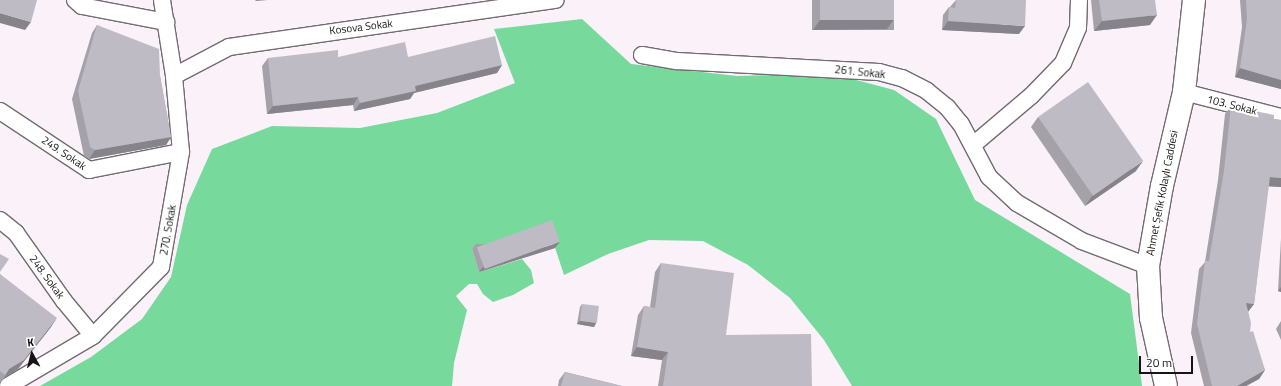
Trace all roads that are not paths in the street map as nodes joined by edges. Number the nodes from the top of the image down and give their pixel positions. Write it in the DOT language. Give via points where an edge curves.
graph roads {
  1 [pos="75,0"];
  2 [pos="162,0"];
  3 [pos="556,0"];
  4 [pos="1079,0"];
  5 [pos="1194,0"];
  6 [pos="166,22"];
  7 [pos="642,55"];
  8 [pos="174,76"];
  9 [pos="1184,92"];
  10 [pos="0,111"];
  11 [pos="1281,117"];
  12 [pos="973,145"];
  13 [pos="181,152"];
  14 [pos="0,220"];
  15 [pos="1148,266"];
  16 [pos="93,336"];
  17 [pos="8,386"];
  18 [pos="1166,386"];
  1 -- 6 [label="street" via="82,6"];
  2 -- 6 [label="street, 270. Sokak"];
  3 -- 8 [label="street, Kosova Sokak" via="229,47"];
  4 -- 12 [label="street" via="1078,28 1063,64 1031,96"];
  5 -- 9 [label="main road, Ahmet Şefik Kolaylı Caddesi"];
  6 -- 8 [label="street, 270. Sokak"];
  7 -- 12 [label="street, 261. Sokak" via="677,61 879,72 902,78 927,91 946,106 961,124"];
  8 -- 13 [label="street, 270. Sokak"];
  9 -- 11 [label="street, 103. Sokak"];
  9 -- 15 [label="main road, Ahmet Şefik Kolaylı Caddesi" via="1162,186"];
  10 -- 13 [label="street, 249. Sokak" via="89,170"];
  12 -- 15 [label="street, 261. Sokak" via="989,177 1018,203 1082,241"];
  13 -- 16 [label="street, 270. Sokak" via="161,267"];
  14 -- 16 [label="street, 248. Sokak" via="16,233 64,301"];
  15 -- 18 [label="main road, Ahmet Şefik Kolaylı Caddesi" via="1151,318"];
  16 -- 17 [label="street, 270. Sokak"];
}
